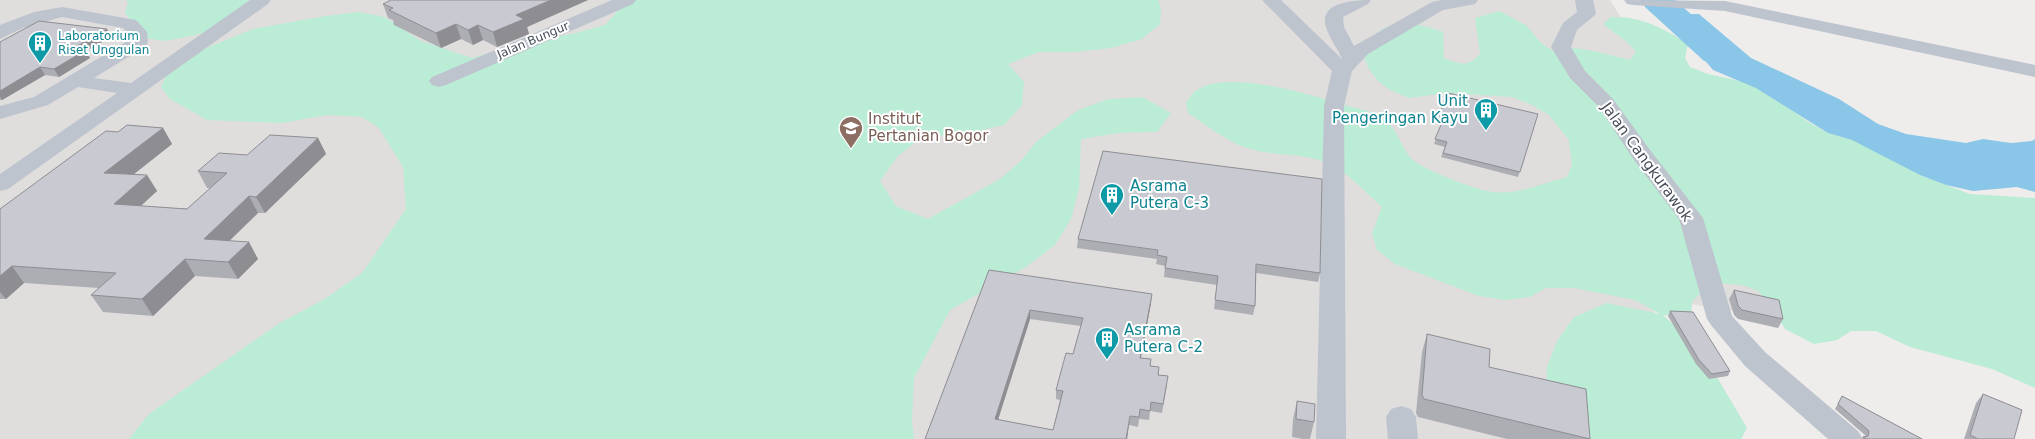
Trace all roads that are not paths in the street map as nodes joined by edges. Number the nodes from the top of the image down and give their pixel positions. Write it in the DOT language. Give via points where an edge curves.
graph roads {
  1 [pos="262,0"];
  2 [pos="627,0"];
  3 [pos="1271,0"];
  4 [pos="1362,0"];
  5 [pos="1469,0"];
  6 [pos="1584,0"];
  7 [pos="1633,0"];
  8 [pos="1716,3"];
  9 [pos="0,33"];
  10 [pos="106,62"];
  11 [pos="1347,64"];
  12 [pos="165,67"];
  13 [pos="2035,71"];
  14 [pos="74,81"];
  15 [pos="439,81"];
  16 [pos="134,89"];
  17 [pos="0,113"];
  18 [pos="0,184"];
  19 [pos="1331,439"];
  20 [pos="1848,439"];
  1 -- 12 [label="street"];
  2 -- 15 [label="street, Jalan Bungur"];
  3 -- 11 [label="street"];
  4 -- 11 [label="street" via="1334,15"];
  5 -- 11 [label="street" via="1438,6 1407,22 1361,50"];
  6 -- 20 [label="street, Jalan Cangkurawok" via="1587,14 1574,20 1561,47 1577,74 1606,103 1691,218 1720,320 1755,359"];
  7 -- 8 [label="street"];
  8 -- 13 [label="street"];
  9 -- 10 [label="street" via="16,24 62,12 129,24 138,32 138,42"];
  10 -- 12 [label="street"];
  10 -- 14 [label="street"];
  11 -- 19 [label="street" via="1334,106"];
  12 -- 16 [label="street"];
  14 -- 16 [label="lane"];
  14 -- 17 [label="street" via="42,101"];
  16 -- 18 [label="street"];
}
